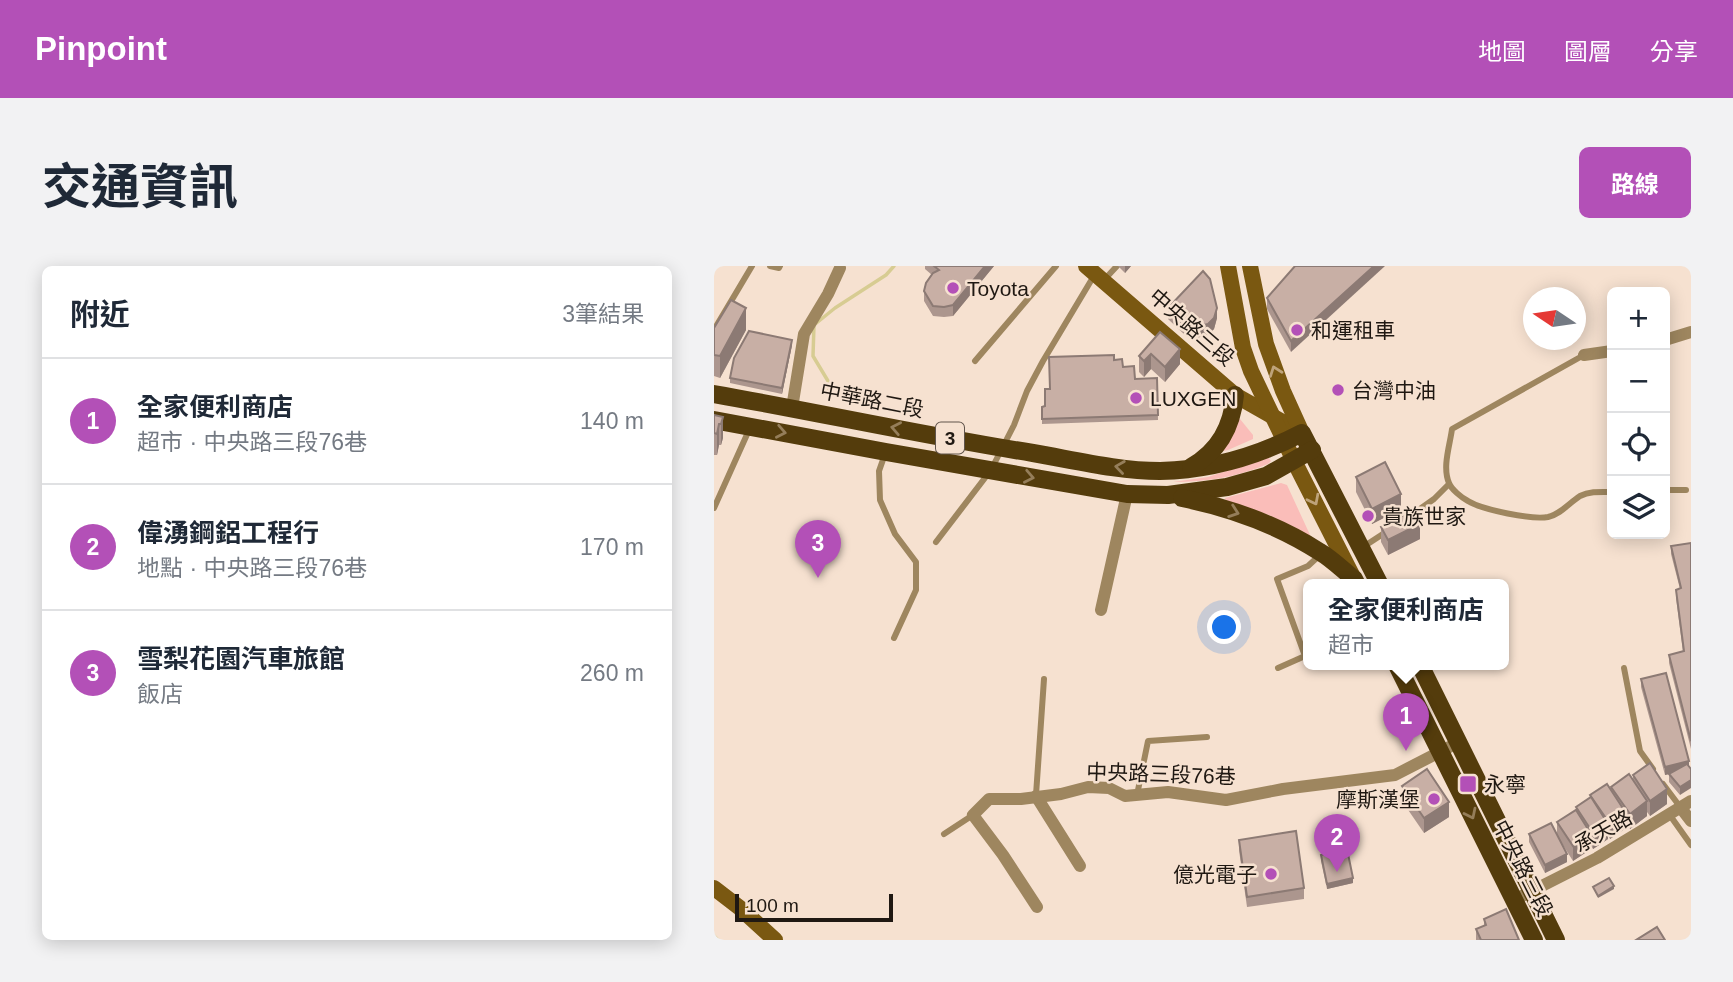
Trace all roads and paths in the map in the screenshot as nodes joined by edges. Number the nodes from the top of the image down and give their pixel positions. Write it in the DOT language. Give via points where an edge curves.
graph roads {
  1 [pos="752,266"];
  2 [pos="770,266"];
  3 [pos="780,266"];
  4 [pos="1056,266"];
  5 [pos="1117,266"];
  6 [pos="1228,266"];
  7 [pos="1250,266"];
  8 [pos="841,267"];
  9 [pos="1095,273"];
  10 [pos="714,330"];
  11 [pos="1691,332"];
  12 [pos="1670,338"];
  13 [pos="1607,352"];
  14 [pos="1584,355"];
  15 [pos="975,361"];
  16 [pos="714,394"];
  17 [pos="1235,395"];
  18 [pos="792,408"];
  19 [pos="1272,417"];
  20 [pos="714,420"];
  21 [pos="751,427"];
  22 [pos="1302,433"];
  23 [pos="1285,442"];
  24 [pos="1002,448"];
  25 [pos="1312,450"];
  26 [pos="886,452"];
  27 [pos="1294,461"];
  28 [pos="1188,468"];
  29 [pos="991,470"];
  30 [pos="1449,484"];
  31 [pos="1670,490"];
  32 [pos="1686,490"];
  33 [pos="1607,492"];
  34 [pos="1127,494"];
  35 [pos="1168,495"];
  36 [pos="714,508"];
  37 [pos="1403,520"];
  38 [pos="1393,527"];
  39 [pos="936,542"];
  40 [pos="1362,548"];
  41 [pos="1322,553"];
  42 [pos="1352,579"];
  43 [pos="1353,579"];
  44 [pos="1377,579"];
  45 [pos="1101,610"];
  46 [pos="894,638"];
  47 [pos="1303,650"];
  48 [pos="1303,657"];
  49 [pos="1278,668"];
  50 [pos="1624,668"];
  51 [pos="1399,670"];
  52 [pos="1423,670"];
  53 [pos="1044,679"];
  54 [pos="1207,737"];
  55 [pos="1459,742"];
  56 [pos="1440,753"];
  57 [pos="1655,772"];
  58 [pos="1662,782"];
  59 [pos="1137,795"];
  60 [pos="1036,796"];
  61 [pos="1679,809"];
  62 [pos="973,816"];
  63 [pos="1691,821"];
  64 [pos="1691,830"];
  65 [pos="944,834"];
  66 [pos="1691,845"];
  67 [pos="1080,866"];
  68 [pos="714,888"];
  69 [pos="1532,891"];
  70 [pos="1514,901"];
  71 [pos="1037,907"];
  72 [pos="775,940"];
  73 [pos="1534,940"];
  74 [pos="1556,940"];
  1 -- 10 [label="lane"];
  2 -- 3 [label="lane"];
  4 -- 15 [label="lane"];
  5 -- 9 [label="lane"];
  6 -- 19 [label="main road" via="1243,348"];
  22 -- 7 [label="main road, one-way" via="1266,344"];
  8 -- 18 [label="street" via="803,334"];
  9 -- 17 [label="main road, 中央路三段"];
  9 -- 24 [label="lane" via="1027,391"];
  11 -- 12 [label="street"];
  13 -- 14 [label="street"];
  14 -- 30 [label="lane" via="1452,429 1446,469"];
  16 -- 18 [label="main road, 中華路二段 / 3"];
  17 -- 19 [label="main road, 中央路三段"];
  17 -- 28 [label="main road" via="1227,431 1204,459"];
  24 -- 18 [label="main road, 中華路二段 / 3, one-way"];
  19 -- 22 [label="main road, 中央路三段"];
  19 -- 23 [label="main road"];
  20 -- 21 [label="main road, 3"];
  21 -- 26 [label="main road, 3, one-way"];
  21 -- 36 [label="lane"];
  22 -- 23 [label="main road, 3"];
  22 -- 25 [label="main road"];
  23 -- 27 [label="main road"];
  23 -- 28 [label="main road, 3" via="1240,459"];
  28 -- 24 [label="main road, 中華路二段 / 3, one-way" via="1126,468"];
  24 -- 29 [label="lane"];
  25 -- 27 [label="main road, 3"];
  25 -- 40 [label="main road"];
  26 -- 29 [label="main road, 3"];
  26 -- 46 [label="lane" via="879,471 880,500 895,534 916,562 916,590"];
  27 -- 35 [label="main road, 3" via="1247,482"];
  27 -- 43 [label="main road, one-way"];
  29 -- 34 [label="main road, 3, one-way"];
  29 -- 39 [label="lane"];
  30 -- 33 [label="lane" via="1467,501 1530,517 1548,517 1590,492"];
  30 -- 37 [label="lane"];
  31 -- 32 [label="lane"];
  34 -- 35 [label="main road, 3"];
  34 -- 45 [label="street"];
  35 -- 41 [label="main road, 3, one-way" via="1253,518"];
  38 -- 40 [label="lane"];
  40 -- 44 [label="main road"];
  41 -- 42 [label="main road, 3"];
  41 -- 47 [label="lane" via="1308,566 1277,579"];
  48 -- 49 [label="lane"];
  50 -- 57 [label="lane" via="1640,751"];
  51 -- 56 [label="main road, 中央路三段"];
  52 -- 55 [label="main road, 中央路三段"];
  53 -- 60 [label="lane"];
  54 -- 59 [label="lane" via="1148,741"];
  55 -- 56 [label="street, 中央路三段76巷"];
  55 -- 69 [label="main road, 中央路三段"];
  56 -- 59 [label="street, 中央路三段76巷" via="1395,775 1226,800 1168,792"];
  56 -- 70 [label="main road, 中央路三段, one-way"];
  58 -- 61 [label="lane"];
  59 -- 60 [label="street, 中央路三段76巷" via="1088,787"];
  60 -- 62 [label="street, 中央路三段76巷" via="989,799"];
  60 -- 67 [label="street"];
  61 -- 63 [label="street"];
  61 -- 64 [label="lane"];
  61 -- 66 [label="lane"];
  61 -- 69 [label="street, 承天路"];
  62 -- 65 [label="lane"];
  62 -- 71 [label="street"];
  68 -- 72 [label="main road"];
  69 -- 70 [label="street, 承天路"];
  69 -- 74 [label="main road, 中央路三段"];
  70 -- 73 [label="main road, 中央路三段"];
}
